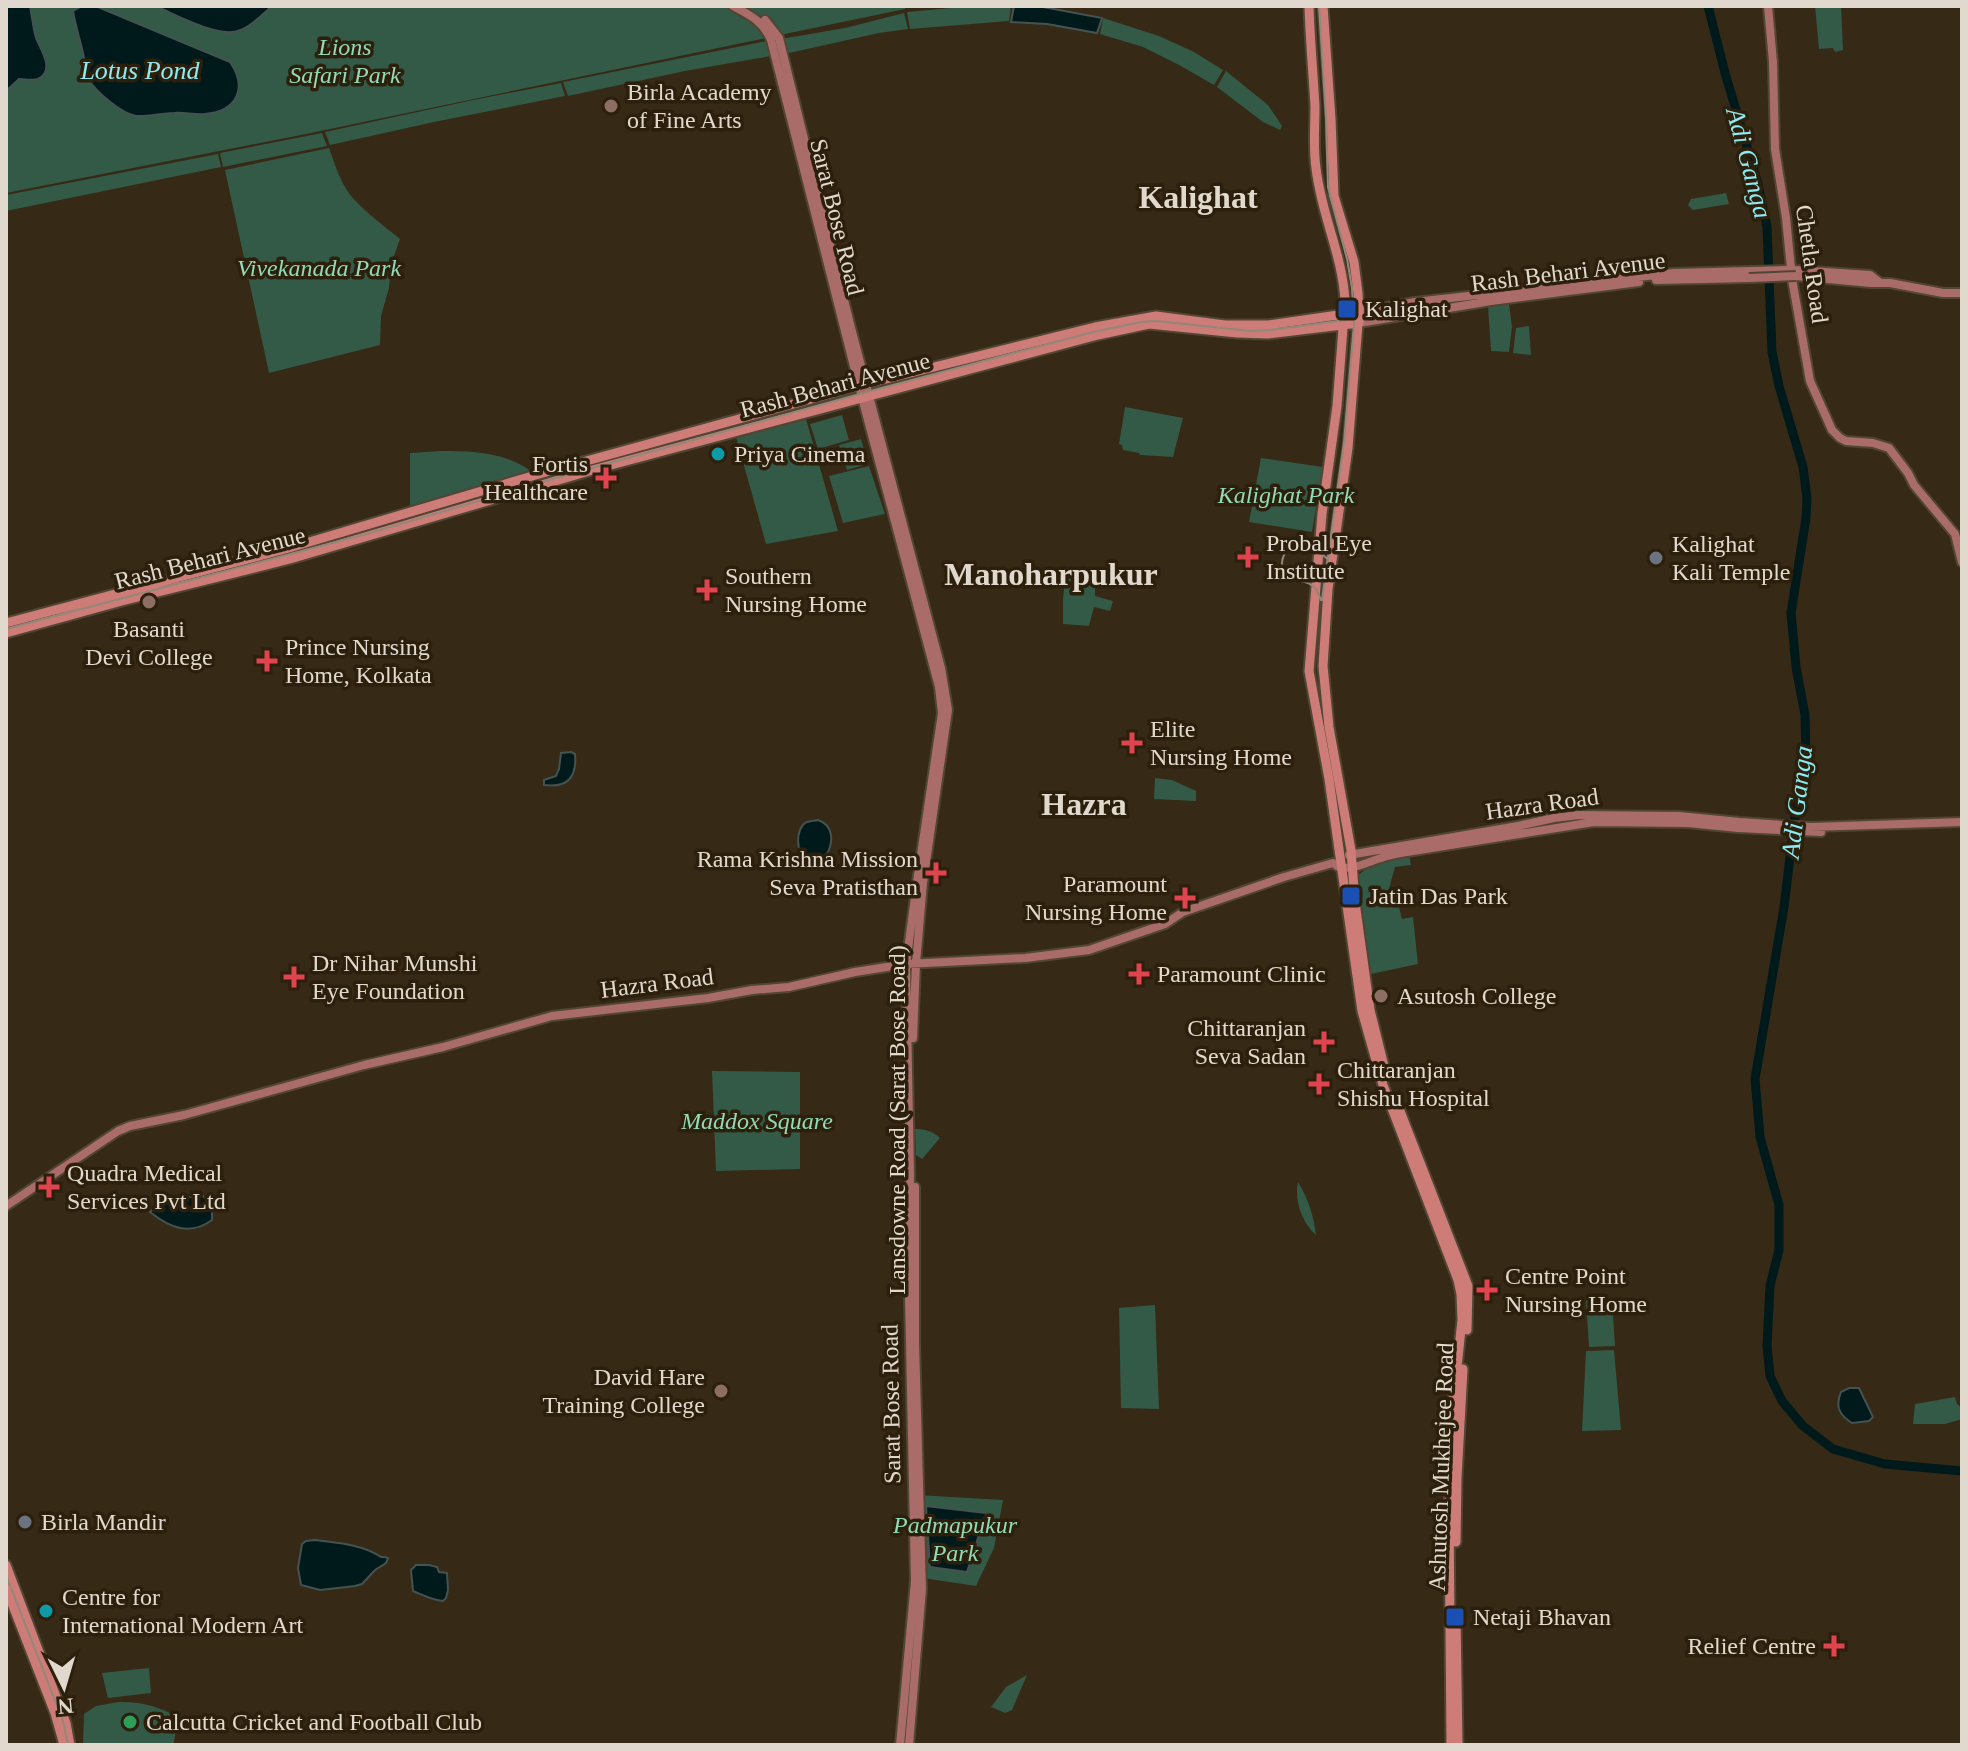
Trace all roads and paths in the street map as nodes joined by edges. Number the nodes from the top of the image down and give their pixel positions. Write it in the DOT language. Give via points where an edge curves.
graph roads {
  1 [pos="733,6"];
  2 [pos="744,6"];
  3 [pos="1309,6"];
  4 [pos="1323,6"];
  5 [pos="1768,6"];
  6 [pos="1750,275"];
  7 [pos="1962,293"];
  8 [pos="1359,318"];
  9 [pos="1343,320"];
  10 [pos="973,357"];
  11 [pos="976,367"];
  12 [pos="863,385"];
  13 [pos="866,398"];
  14 [pos="1962,562"];
  15 [pos="6,623"];
  16 [pos="6,633"];
  17 [pos="925,823"];
  18 [pos="1962,823"];
  19 [pos="1739,825"];
  20 [pos="1810,830"];
  21 [pos="1340,854"];
  22 [pos="1351,856"];
  23 [pos="1342,866"];
  24 [pos="911,964"];
  25 [pos="6,1206"];
  26 [pos="1464,1287"];
  27 [pos="6,1565"];
  28 [pos="6,1588"];
  29 [pos="64,1745"];
  30 [pos="70,1745"];
  31 [pos="900,1745"];
  32 [pos="909,1745"];
  33 [pos="1451,1745"];
  34 [pos="1458,1745"];
  1 -- 12 [label="main road, Sarat Bose Road" via="764,25 771,40"];
  2 -- 12 [label="main road, Lansdowne Road (Sarat Bose Road)" via="762,17 779,38"];
  3 -- 9 [label="main road" via="1315,166 1344,289"];
  4 -- 8 [label="main road" via="1334,196 1354,262"];
  5 -- 14 [label="main road, Chetla Road" via="1775,149 1810,381 1840,438 1889,448 1955,534"];
  6 -- 7 [label="main road, bridge" via="1870,275 1875,283"];
  6 -- 8 [label="main road, Rash Behari Avenue" via="1661,280"];
  6 -- 8 [label="main road" via="1674,273 1437,300"];
  8 -- 9 [label="main road, Rash Behari Avenue"];
  8 -- 22 [label="main road" via="1323,666"];
  9 -- 10 [label="main road, Rash Behari Avenue" via="1247,326 1156,316"];
  9 -- 11 [label="main road, Rash Behari Avenue" via="1268,334 1149,324"];
  9 -- 21 [label="main road" via="1309,671"];
  10 -- 11 [label="main road"];
  10 -- 12 [label="main road, Rash Behari Avenue"];
  11 -- 13 [label="main road, Rash Behari Avenue"];
  12 -- 13 [label="main road, Lansdowne Road (Sarat Bose Road)"];
  12 -- 15 [label="main road, Rash Behari Avenue"];
  13 -- 16 [label="main road, Rash Behari Avenue"];
  13 -- 17 [label="main road, Lansdowne Road (Sarat Bose Road)" via="939,687 942,713"];
  13 -- 24 [label="main road, Lansdowne Road (Sarat Bose Road)" via="948,710"];
  17 -- 24 [label="main road, Sarat Bose Road"];
  18 -- 20 [label="main road"];
  18 -- 20 [label="main road"];
  19 -- 20 [label="main road"];
  19 -- 22 [label="main road, Hazra Road" via="1668,815 1579,815"];
  19 -- 23 [label="main road, Hazra Road" via="1594,822"];
  21 -- 22 [label="main road"];
  21 -- 23 [label="main road"];
  22 -- 23 [label="main road"];
  23 -- 24 [label="main road, Hazra Road" via="1284,877 1089,950"];
  23 -- 26 [label="main road" via="1355,902 1381,1058"];
  24 -- 25 [label="main road, Hazra Road" via="789,987 552,1016 130,1126"];
  24 -- 31 [label="main road, Sarat Bose Road" via="909,1295 915,1581"];
  24 -- 32 [label="main road, Lansdowne Road (Sarat Bose Road)" via="922,1589"];
  26 -- 33 [label="main road, Ashutosh Mukhejee Road" via="1449,1507"];
  26 -- 34 [label="main road, Ashutosh Mukhejee Road" via="1468,1320 1456,1507"];
  27 -- 30 [label="main road"];
  28 -- 29 [label="main road"];
}
